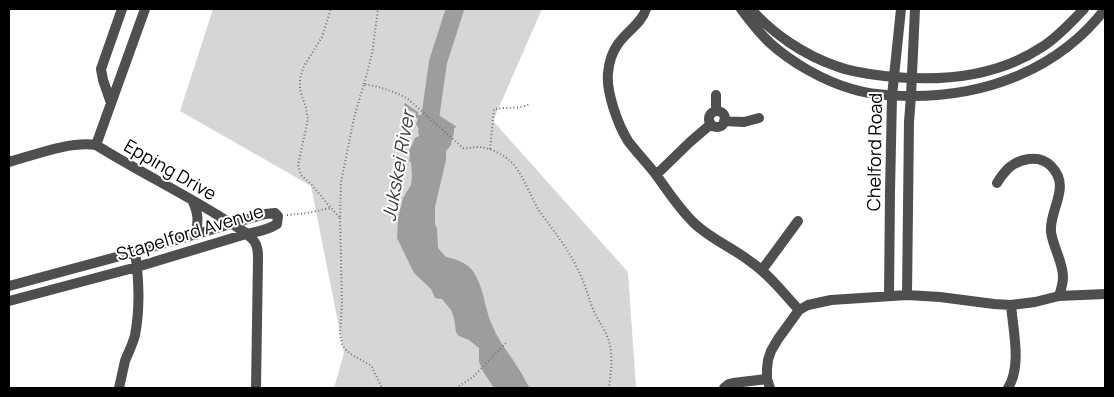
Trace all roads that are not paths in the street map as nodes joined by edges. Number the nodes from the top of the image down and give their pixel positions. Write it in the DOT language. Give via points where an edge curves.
graph roads {
  1 [pos="122,9"];
  2 [pos="145,9"];
  3 [pos="646,9"];
  4 [pos="741,9"];
  5 [pos="751,9"];
  6 [pos="901,9"];
  7 [pos="915,9"];
  8 [pos="1084,9"];
  9 [pos="1105,9"];
  10 [pos="897,51"];
  11 [pos="913,52"];
  12 [pos="893,77"];
  13 [pos="912,78"];
  14 [pos="716,95"];
  15 [pos="892,96"];
  16 [pos="912,96"];
  17 [pos="111,103"];
  18 [pos="716,111"];
  19 [pos="759,118"];
  20 [pos="724,121"];
  21 [pos="711,124"];
  22 [pos="96,145"];
  23 [pos="9,162"];
  24 [pos="656,175"];
  25 [pos="997,183"];
  26 [pos="192,199"];
  27 [pos="798,221"];
  28 [pos="231,224"];
  29 [pos="246,234"];
  30 [pos="196,235"];
  31 [pos="135,252"];
  32 [pos="137,267"];
  33 [pos="762,270"];
  34 [pos="9,286"];
  35 [pos="1105,294"];
  36 [pos="907,295"];
  37 [pos="889,296"];
  38 [pos="1059,296"];
  39 [pos="9,302"];
  40 [pos="1011,305"];
  41 [pos="799,310"];
  42 [pos="769,383"];
  43 [pos="119,388"];
  44 [pos="256,388"];
  45 [pos="724,388"];
  46 [pos="1008,388"];
  1 -- 17 [label="street" via="101,69"];
  2 -- 17 [label="street"];
  3 -- 24 [label="street" via="614,51 607,82 623,131"];
  4 -- 15 [label="street" via="769,42 802,66 853,90"];
  5 -- 12 [label="street" via="784,38 818,59 852,71"];
  6 -- 10 [label="street, Chelford Road"];
  7 -- 11 [label="street, Chelford Road"];
  8 -- 13 [label="street" via="1042,47 1008,64 952,78"];
  9 -- 16 [label="street" via="1070,45 1037,67 987,87"];
  10 -- 11 [label="street"];
  10 -- 12 [label="street, Chelford Road"];
  11 -- 13 [label="street, Chelford Road"];
  12 -- 13 [label="street"];
  12 -- 15 [label="street, Chelford Road"];
  13 -- 16 [label="street, Chelford Road"];
  14 -- 18 [label="street"];
  15 -- 16 [label="street"];
  15 -- 37 [label="street, Chelford Road"];
  16 -- 36 [label="street, Chelford Road" via="908,131"];
  17 -- 22 [label="street"];
  18 -- 20 [label="street" via="722,113"];
  18 -- 21 [label="street" via="710,116"];
  19 -- 20 [label="street" via="744,122"];
  20 -- 21 [label="street" via="718,126"];
  21 -- 24 [label="street"];
  22 -- 23 [label="street, Epping Drive" via="71,145"];
  22 -- 26 [label="street, Epping Drive"];
  24 -- 33 [label="street" via="675,203 702,230"];
  25 -- 38 [label="street" via="1013,164 1035,158 1045,161 1056,174 1060,191 1051,227 1062,268"];
  26 -- 28 [label="street, Epping Drive"];
  26 -- 30 [label="street" via="198,215"];
  27 -- 33 [label="street"];
  28 -- 29 [label="street, Epping Drive"];
  28 -- 29 [label="street, Stapelford Avenue" via="270,213 278,216 274,226"];
  28 -- 30 [label="street, Stapelford Avenue"];
  29 -- 32 [label="street, Stapelford Avenue"];
  29 -- 44 [label="street, Epping Drive" via="255,242 258,253"];
  30 -- 31 [label="street, Stapelford Avenue"];
  31 -- 32 [label="street"];
  31 -- 34 [label="street, Stapelford Avenue"];
  32 -- 39 [label="street, Stapelford Avenue"];
  32 -- 43 [label="street" via="134,336"];
  33 -- 41 [label="street"];
  35 -- 38 [label="street"];
  36 -- 37 [label="street"];
  36 -- 40 [label="street"];
  37 -- 41 [label="street" via="831,300"];
  38 -- 40 [label="street"];
  40 -- 46 [label="street" via="1016,361"];
  41 -- 42 [label="street" via="771,351"];
  42 -- 45 [label="street" via="733,382"];
}
